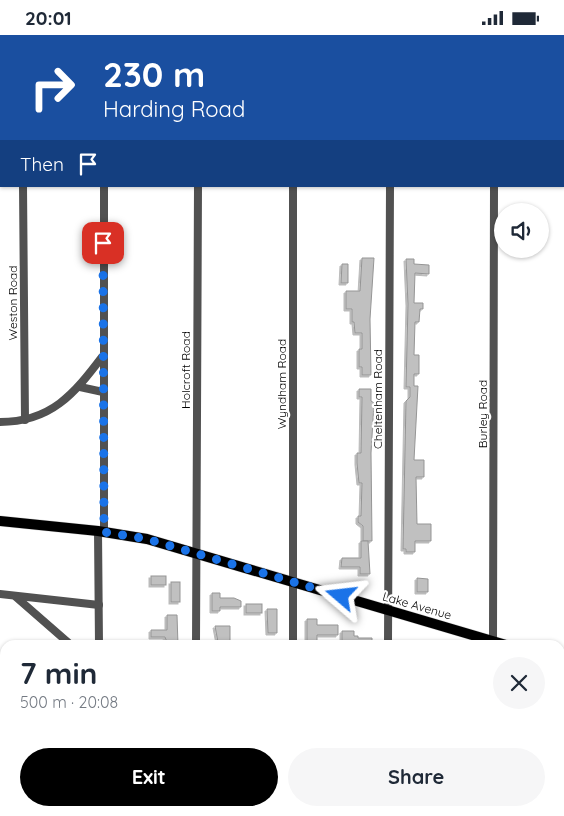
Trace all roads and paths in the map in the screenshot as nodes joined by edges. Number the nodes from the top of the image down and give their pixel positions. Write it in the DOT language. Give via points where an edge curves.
graph roads {
  1 [pos="23,187"];
  2 [pos="104,187"];
  3 [pos="198,187"];
  4 [pos="293,187"];
  5 [pos="390,187"];
  6 [pos="494,187"];
  7 [pos="102,357"];
  8 [pos="80,387"];
  9 [pos="103,392"];
  10 [pos="25,420"];
  11 [pos="0,422"];
  12 [pos="0,521"];
  13 [pos="101,532"];
  14 [pos="197,554"];
  15 [pos="293,582"];
  16 [pos="0,594"];
  17 [pos="15,597"];
  18 [pos="99,605"];
  19 [pos="388,611"];
  20 [pos="65,640"];
  21 [pos="99,640"];
  22 [pos="196,640"];
  23 [pos="293,640"];
  24 [pos="388,640"];
  25 [pos="490,640"];
  26 [pos="494,640"];
  1 -- 10 [label="street, Weston Road"];
  2 -- 7 [label="street"];
  3 -- 14 [label="street, Holcroft Road"];
  4 -- 15 [label="street, Wyndham Road"];
  5 -- 19 [label="street, Cheltenham Road"];
  6 -- 26 [label="street, Burley Road"];
  7 -- 8 [label="street"];
  7 -- 9 [label="street"];
  8 -- 9 [label="street"];
  8 -- 10 [label="street" via="55,407"];
  9 -- 13 [label="street"];
  10 -- 11 [label="street"];
  12 -- 13 [label="main road, Lake Avenue"];
  13 -- 14 [label="main road, Lake Avenue" via="147,539"];
  13 -- 18 [label="street"];
  14 -- 15 [label="main road, Lake Avenue"];
  14 -- 22 [label="street, Holcroft Road"];
  15 -- 19 [label="main road, Lake Avenue"];
  15 -- 23 [label="street, Wyndham Road"];
  16 -- 17 [label="street"];
  17 -- 18 [label="street"];
  17 -- 20 [label="street"];
  18 -- 21 [label="street"];
  19 -- 24 [label="street, Cheltenham Road"];
  19 -- 25 [label="main road, Lake Avenue"];
}
